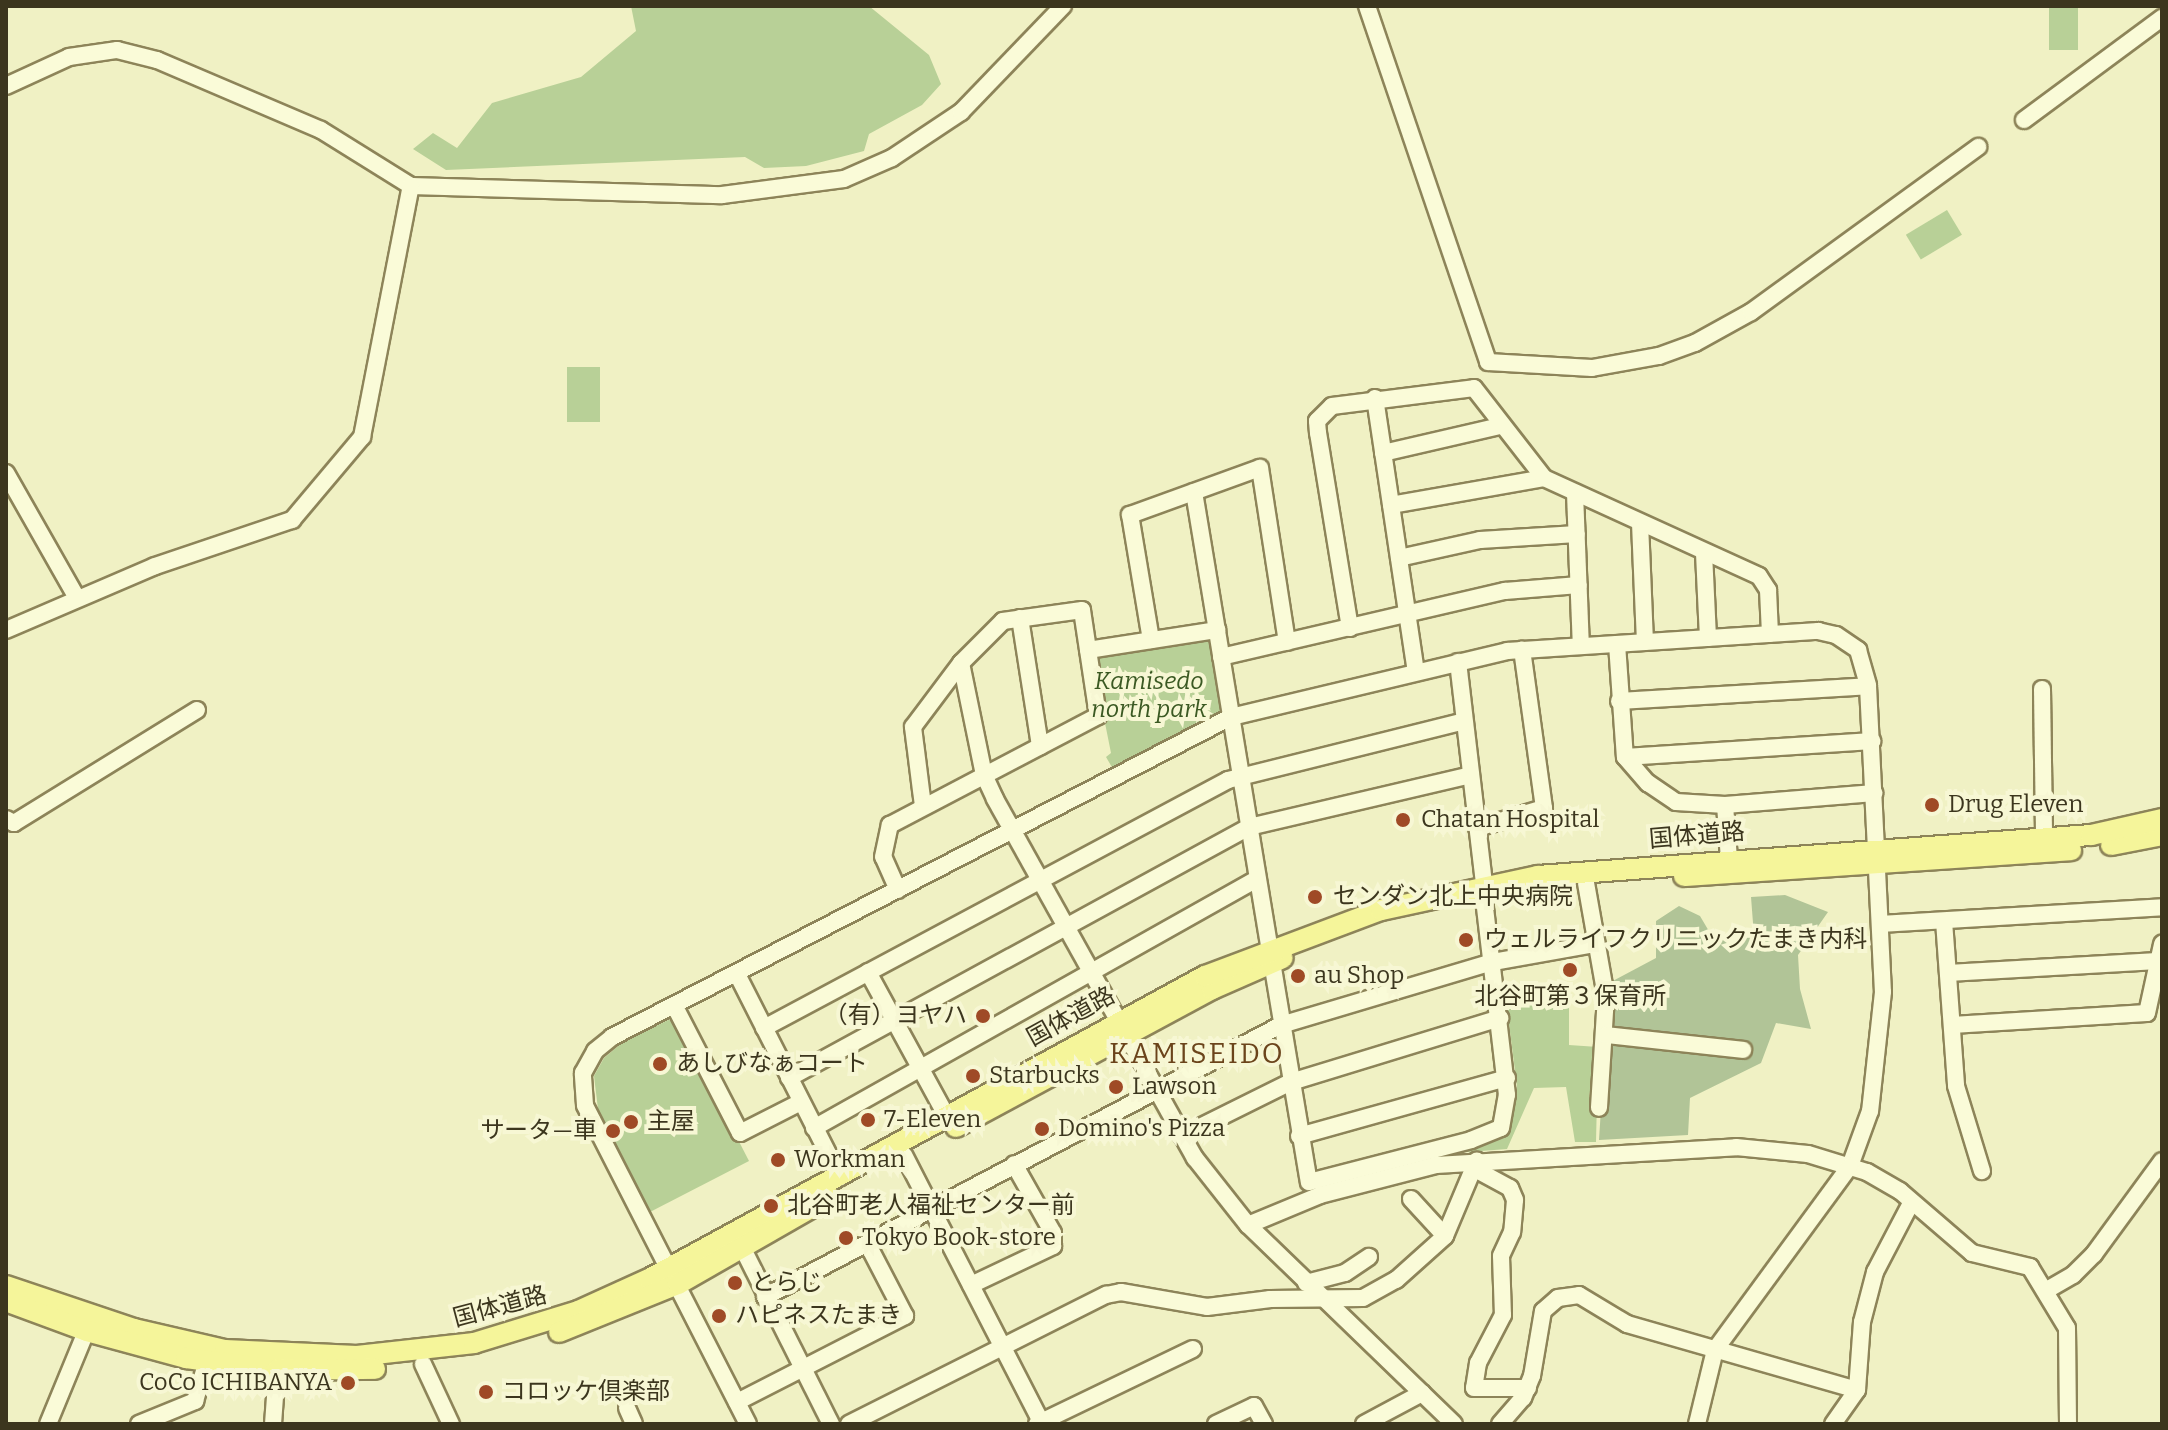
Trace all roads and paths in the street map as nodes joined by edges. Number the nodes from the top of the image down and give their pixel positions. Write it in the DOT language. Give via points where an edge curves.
graph roads {
  1 [pos="1063,6"];
  2 [pos="1367,6"];
  3 [pos="2162,18"];
  4 [pos="6,86"];
  5 [pos="2024,120"];
  6 [pos="1978,147"];
  7 [pos="411,186"];
  8 [pos="1375,398"];
  9 [pos="1500,426"];
  10 [pos="1383,453"];
  11 [pos="6,473"];
  12 [pos="1544,478"];
  13 [pos="1194,492"];
  14 [pos="1575,493"];
  15 [pos="1391,505"];
  16 [pos="1640,523"];
  17 [pos="1577,534"];
  18 [pos="1704,553"];
  19 [pos="1399,558"];
  20 [pos="1579,585"];
  21 [pos="77,598"];
  22 [pos="1408,615"];
  23 [pos="1020,618"];
  24 [pos="1350,628"];
  25 [pos="6,630"];
  26 [pos="1217,630"];
  27 [pos="1770,634"];
  28 [pos="1708,638"];
  29 [pos="1151,640"];
  30 [pos="1287,642"];
  31 [pos="1645,642"];
  32 [pos="1617,644"];
  33 [pos="1581,646"];
  34 [pos="1088,650"];
  35 [pos="1522,650"];
  36 [pos="1221,657"];
  37 [pos="1458,662"];
  38 [pos="961,663"];
  39 [pos="1416,672"];
  40 [pos="1868,686"];
  41 [pos="2042,689"];
  42 [pos="1619,701"];
  43 [pos="197,710"];
  44 [pos="1231,717"];
  45 [pos="1464,721"];
  46 [pos="1872,741"];
  47 [pos="1040,746"];
  48 [pos="1625,757"];
  49 [pos="984,775"];
  50 [pos="1470,775"];
  51 [pos="1241,776"];
  52 [pos="1875,793"];
  53 [pos="1725,805"];
  54 [pos="923,806"];
  55 [pos="6,819"];
  56 [pos="2162,819"];
  57 [pos="1249,827"];
  58 [pos="1477,828"];
  59 [pos="1012,830"];
  60 [pos="2162,835"];
  61 [pos="2044,839"];
  62 [pos="1878,856"];
  63 [pos="1729,859"];
  64 [pos="1039,879"];
  65 [pos="1257,879"];
  66 [pos="1586,883"];
  67 [pos="898,890"];
  68 [pos="1484,892"];
  69 [pos="2162,907"];
  70 [pos="1944,921"];
  71 [pos="1880,924"];
  72 [pos="1065,927"];
  73 [pos="1595,944"];
  74 [pos="2160,952"];
  75 [pos="1271,956"];
  76 [pos="1493,962"];
  77 [pos="868,972"];
  78 [pos="1091,973"];
  79 [pos="1948,973"];
  80 [pos="737,974"];
  81 [pos="674,1005"];
  82 [pos="1500,1018"];
  83 [pos="895,1021"];
  84 [pos="1281,1025"];
  85 [pos="1952,1025"];
  86 [pos="764,1028"];
  87 [pos="1122,1028"];
  88 [pos="1606,1035"];
  89 [pos="1743,1050"];
  90 [pos="921,1068"];
  91 [pos="789,1078"];
  92 [pos="1507,1078"];
  93 [pos="1291,1082"];
  94 [pos="1154,1089"];
  95 [pos="801,1102"];
  96 [pos="1599,1108"];
  97 [pos="947,1117"];
  98 [pos="814,1128"];
  99 [pos="1182,1136"];
  100 [pos="1299,1136"];
  101 [pos="904,1155"];
  102 [pos="2162,1161"];
  103 [pos="1014,1164"];
  104 [pos="1475,1164"];
  105 [pos="1850,1166"];
  106 [pos="1982,1171"];
  107 [pos="840,1177"];
  108 [pos="1411,1199"];
  109 [pos="1911,1203"];
  110 [pos="932,1208"];
  111 [pos="1248,1225"];
  112 [pos="1445,1236"];
  113 [pos="867,1243"];
  114 [pos="742,1247"];
  115 [pos="1369,1257"];
  116 [pos="673,1276"];
  117 [pos="1306,1283"];
  118 [pos="971,1285"];
  119 [pos="6,1286"];
  120 [pos="2047,1290"];
  121 [pos="765,1297"];
  122 [pos="1321,1298"];
  123 [pos="6,1301"];
  124 [pos="89,1323"];
  125 [pos="1003,1348"];
  126 [pos="1193,1349"];
  127 [pos="1715,1350"];
  128 [pos="207,1361"];
  129 [pos="423,1364"];
  130 [pos="802,1368"];
  131 [pos="277,1370"];
  132 [pos="1528,1388"];
  133 [pos="1857,1390"];
  134 [pos="1422,1393"];
  135 [pos="737,1402"];
  136 [pos="627,1408"];
  137 [pos="1040,1423"];
  138 [pos="48,1424"];
  139 [pos="139,1424"];
  140 [pos="273,1424"];
  141 [pos="451,1424"];
  142 [pos="634,1424"];
  143 [pos="748,1424"];
  144 [pos="831,1424"];
  145 [pos="849,1424"];
  146 [pos="1216,1424"];
  147 [pos="1264,1424"];
  148 [pos="1364,1424"];
  149 [pos="1454,1424"];
  150 [pos="1500,1424"];
  151 [pos="1697,1424"];
  152 [pos="1833,1424"];
  153 [pos="2068,1424"];
  1 -- 7 [label="street" via="961,112 892,158 844,179 722,195"];
  2 -- 6 [label="street" via="1488,362 1592,368 1659,356 1695,343 1751,312"];
  3 -- 5 [label="street"];
  4 -- 7 [label="street" via="69,57 117,50 157,60 321,130"];
  7 -- 21 [label="street" via="362,437 292,520"];
  8 -- 9 [label="street" via="1467,386 1480,394"];
  8 -- 10 [label="street"];
  8 -- 24 [label="street" via="1337,404 1317,421"];
  9 -- 10 [label="street"];
  9 -- 12 [label="street"];
  10 -- 15 [label="street"];
  11 -- 21 [label="street"];
  12 -- 14 [label="street"];
  12 -- 15 [label="street"];
  13 -- 26 [label="street"];
  13 -- 29 [label="street" via="1130,515"];
  13 -- 30 [label="street" via="1260,468"];
  14 -- 16 [label="street"];
  14 -- 17 [label="street"];
  15 -- 19 [label="street"];
  16 -- 18 [label="street"];
  16 -- 31 [label="street"];
  17 -- 19 [label="street" via="1480,540"];
  17 -- 20 [label="street"];
  18 -- 27 [label="street" via="1766,583"];
  18 -- 28 [label="street"];
  19 -- 22 [label="street"];
  20 -- 22 [label="street" via="1505,591"];
  20 -- 33 [label="street"];
  21 -- 25 [label="street"];
  22 -- 24 [label="street"];
  22 -- 39 [label="street"];
  23 -- 34 [label="street" via="1082,610"];
  23 -- 38 [label="street" via="993,627"];
  23 -- 47 [label="street"];
  24 -- 30 [label="street"];
  26 -- 29 [label="street"];
  26 -- 36 [label="street"];
  27 -- 28 [label="street"];
  27 -- 40 [label="street" via="1818,631 1849,641 1864,661"];
  28 -- 31 [label="street"];
  29 -- 34 [label="street"];
  30 -- 36 [label="street"];
  31 -- 32 [label="street"];
  32 -- 33 [label="street"];
  32 -- 42 [label="street"];
  33 -- 35 [label="street"];
  34 -- 47 [label="street" via="1098,716"];
  35 -- 37 [label="street"];
  35 -- 58 [label="street" via="1544,808"];
  36 -- 44 [label="street"];
  37 -- 39 [label="street"];
  37 -- 45 [label="street"];
  38 -- 49 [label="street"];
  38 -- 54 [label="street" via="913,727"];
  39 -- 44 [label="street"];
  40 -- 42 [label="street"];
  40 -- 46 [label="street"];
  41 -- 61 [label="street"];
  42 -- 48 [label="street"];
  43 -- 55 [label="street" via="14,823"];
  44 -- 51 [label="street"];
  44 -- 59 [label="street"];
  45 -- 50 [label="street"];
  45 -- 51 [label="street"];
  46 -- 48 [label="street"];
  46 -- 52 [label="street"];
  47 -- 49 [label="street"];
  48 -- 53 [label="street" via="1648,783 1676,802"];
  49 -- 54 [label="street"];
  49 -- 59 [label="street"];
  50 -- 57 [label="street"];
  50 -- 58 [label="street"];
  51 -- 57 [label="street"];
  51 -- 64 [label="street"];
  52 -- 53 [label="street"];
  52 -- 62 [label="street"];
  53 -- 63 [label="street"];
  54 -- 67 [label="street" via="890,825 887,833 883,857"];
  56 -- 61 [label="main road, 国体道路" via="2104,833"];
  57 -- 65 [label="street"];
  57 -- 72 [label="street"];
  58 -- 68 [label="street"];
  59 -- 64 [label="street"];
  59 -- 67 [label="street"];
  60 -- 62 [label="main road, 国体道路" via="2092,848"];
  61 -- 62 [label="main road, 国体道路"];
  62 -- 63 [label="main road, 国体道路"];
  62 -- 66 [label="main road, 国体道路"];
  62 -- 71 [label="street"];
  63 -- 68 [label="main road, 国体道路"];
  64 -- 72 [label="street"];
  64 -- 77 [label="street"];
  65 -- 75 [label="street"];
  65 -- 78 [label="street"];
  66 -- 68 [label="main road, 国体道路"];
  66 -- 73 [label="street"];
  67 -- 80 [label="street"];
  68 -- 75 [label="main road, 国体道路" via="1381,910"];
  68 -- 76 [label="street"];
  69 -- 70 [label="street"];
  70 -- 71 [label="street"];
  70 -- 79 [label="street"];
  71 -- 105 [label="street" via="1883,992 1870,1111"];
  72 -- 78 [label="street"];
  72 -- 83 [label="street"];
  73 -- 76 [label="street"];
  73 -- 88 [label="street" via="1606,996"];
  74 -- 79 [label="street"];
  74 -- 85 [label="street" via="2147,1013"];
  75 -- 84 [label="street"];
  75 -- 87 [label="main road, 国体道路"];
  76 -- 82 [label="street"];
  76 -- 84 [label="street"];
  77 -- 83 [label="street"];
  77 -- 86 [label="street"];
  78 -- 87 [label="street"];
  78 -- 90 [label="street"];
  79 -- 85 [label="street"];
  80 -- 81 [label="street"];
  80 -- 86 [label="street"];
  81 -- 95 [label="street" via="740,1133"];
  81 -- 116 [label="street" via="595,1051 582,1084 588,1116"];
  82 -- 92 [label="street"];
  82 -- 93 [label="street"];
  83 -- 90 [label="street"];
  83 -- 91 [label="street"];
  84 -- 93 [label="street"];
  84 -- 94 [label="street"];
  85 -- 106 [label="street" via="1956,1086"];
  86 -- 91 [label="street"];
  87 -- 94 [label="street"];
  87 -- 97 [label="main road, 国体道路"];
  87 -- 101 [label="main road, 国体道路"];
  88 -- 89 [label="street"];
  88 -- 96 [label="street"];
  90 -- 97 [label="street"];
  90 -- 98 [label="street"];
  91 -- 95 [label="street"];
  92 -- 100 [label="street"];
  92 -- 100 [label="street" via="1501,1128 1471,1140 1309,1182"];
  93 -- 99 [label="street"];
  93 -- 100 [label="street"];
  94 -- 99 [label="street"];
  94 -- 103 [label="street"];
  95 -- 98 [label="street"];
  97 -- 107 [label="main road, 国体道路"];
  98 -- 107 [label="street"];
  99 -- 111 [label="street"];
  101 -- 110 [label="street"];
  101 -- 114 [label="main road, 国体道路"];
  102 -- 120 [label="street" via="2094,1254"];
  103 -- 110 [label="street"];
  103 -- 118 [label="street" via="1053,1233 1053,1246"];
  104 -- 105 [label="street" via="1767,1147"];
  104 -- 111 [label="street" via="1357,1183"];
  104 -- 112 [label="street"];
  104 -- 132 [label="street" via="1510,1188 1515,1200 1512,1232 1501,1256 1503,1315 1478,1363 1474,1388"];
  105 -- 109 [label="street" via="1900,1191"];
  105 -- 127 [label="street"];
  107 -- 116 [label="main road, 国体道路"];
  108 -- 112 [label="street"];
  109 -- 120 [label="street" via="1972,1253 2030,1267"];
  109 -- 133 [label="street" via="1866,1298"];
  110 -- 113 [label="street"];
  110 -- 118 [label="street"];
  111 -- 117 [label="street"];
  112 -- 122 [label="street" via="1396,1280 1363,1298"];
  113 -- 121 [label="street"];
  113 -- 130 [label="street" via="905,1316"];
  114 -- 116 [label="main road, 国体道路"];
  114 -- 121 [label="street"];
  115 -- 117 [label="street" via="1345,1273"];
  116 -- 124 [label="main road, 国体道路" via="537,1326 418,1353 317,1356 238,1351"];
  116 -- 129 [label="main road, 国体道路" via="538,1339"];
  116 -- 135 [label="street"];
  117 -- 122 [label="street"];
  118 -- 125 [label="street"];
  119 -- 124 [label="main road, 国体道路"];
  120 -- 153 [label="street" via="2067,1328"];
  121 -- 130 [label="street"];
  122 -- 125 [label="street" via="1207,1307 1121,1292"];
  122 -- 134 [label="street"];
  123 -- 124 [label="main road, 国体道路"];
  124 -- 128 [label="main road, 国体道路"];
  124 -- 138 [label="street"];
  125 -- 137 [label="street"];
  125 -- 145 [label="street"];
  126 -- 137 [label="street"];
  127 -- 132 [label="street" via="1627,1324 1579,1295 1558,1298 1543,1311 1536,1331"];
  127 -- 133 [label="street"];
  127 -- 151 [label="street"];
  128 -- 131 [label="main road, 国体道路"];
  128 -- 139 [label="street" via="195,1401"];
  129 -- 131 [label="main road, 国体道路"];
  129 -- 141 [label="street"];
  130 -- 135 [label="street"];
  130 -- 144 [label="street"];
  131 -- 140 [label="street"];
  132 -- 150 [label="street"];
  133 -- 152 [label="street"];
  134 -- 148 [label="street"];
  134 -- 149 [label="street"];
  135 -- 143 [label="street"];
  136 -- 142 [label="street"];
  146 -- 147 [label="street" via="1254,1406"];
}
